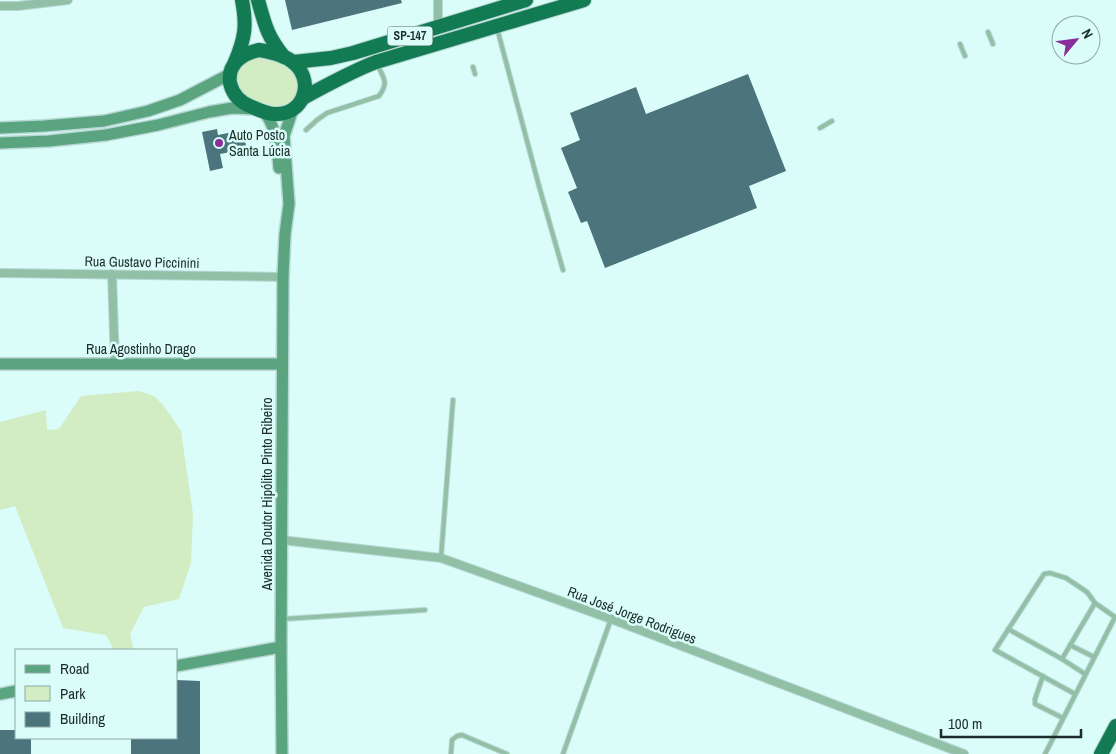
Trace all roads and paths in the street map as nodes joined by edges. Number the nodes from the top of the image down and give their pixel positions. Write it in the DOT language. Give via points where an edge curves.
graph roads {
  1 [pos="68,0"];
  2 [pos="242,0"];
  3 [pos="258,0"];
  4 [pos="438,0"];
  5 [pos="526,0"];
  6 [pos="584,0"];
  7 [pos="57,1"];
  8 [pos="0,6"];
  9 [pos="496,26"];
  10 [pos="438,27"];
  11 [pos="988,32"];
  12 [pos="960,44"];
  13 [pos="993,44"];
  14 [pos="965,56"];
  15 [pos="289,60"];
  16 [pos="376,62"];
  17 [pos="473,67"];
  18 [pos="232,69"];
  19 [pos="475,74"];
  20 [pos="303,98"];
  21 [pos="293,109"];
  22 [pos="261,111"];
  23 [pos="832,121"];
  24 [pos="0,128"];
  25 [pos="820,128"];
  26 [pos="306,130"];
  27 [pos="0,143"];
  28 [pos="285,234"];
  29 [pos="564,270"];
  30 [pos="0,273"];
  31 [pos="112,274"];
  32 [pos="283,277"];
  33 [pos="0,364"];
  34 [pos="115,364"];
  35 [pos="282,364"];
  36 [pos="452,400"];
  37 [pos="281,540"];
  38 [pos="441,558"];
  39 [pos="1095,603"];
  40 [pos="426,610"];
  41 [pos="281,619"];
  42 [pos="611,619"];
  43 [pos="1008,629"];
  44 [pos="1070,645"];
  45 [pos="281,647"];
  46 [pos="1094,657"];
  47 [pos="1062,659"];
  48 [pos="178,666"];
  49 [pos="1085,674"];
  50 [pos="1043,676"];
  51 [pos="15,691"];
  52 [pos="0,694"];
  53 [pos="1075,694"];
  54 [pos="1063,718"];
  55 [pos="1116,726"];
  56 [pos="282,754"];
  57 [pos="452,754"];
  58 [pos="507,754"];
  59 [pos="563,754"];
  60 [pos="964,754"];
  61 [pos="1045,754"];
  62 [pos="1101,754"];
  1 -- 7 [label="street"];
  2 -- 18 [label="highway" via="246,29"];
  3 -- 15 [label="highway" via="273,44"];
  4 -- 10 [label="street"];
  5 -- 10 [label="highway, SP-147"];
  6 -- 9 [label="highway, SP-147"];
  7 -- 8 [label="street"];
  9 -- 16 [label="highway, SP-147"];
  9 -- 29 [label="lane"];
  10 -- 15 [label="highway, SP-147" via="354,53 331,58"];
  11 -- 13 [label="lane"];
  12 -- 14 [label="lane"];
  15 -- 18 [label="highway" via="259,50 242,56"];
  15 -- 20 [label="highway" via="302,72"];
  16 -- 20 [label="highway, SP-147"];
  16 -- 26 [label="lane" via="385,81 379,96 327,113"];
  17 -- 19 [label="lane"];
  18 -- 22 [label="highway" via="230,82 236,98"];
  18 -- 24 [label="main road" via="180,100 148,111 104,121"];
  20 -- 21 [label="highway"];
  21 -- 22 [label="highway" via="275,115"];
  21 -- 28 [label="main road, Avenida Doutor Hipólito Pinto Ribeiro" via="284,136 289,204"];
  22 -- 27 [label="main road" via="232,108 106,135"];
  22 -- 28 [label="main road, Avenida Doutor Hipólito Pinto Ribeiro" via="269,119 276,138"];
  23 -- 25 [label="lane"];
  28 -- 32 [label="main road, Avenida Doutor Hipólito Pinto Ribeiro"];
  30 -- 31 [label="street, Rua Gustavo Piccinini"];
  31 -- 32 [label="street, Rua Gustavo Piccinini"];
  31 -- 34 [label="street"];
  32 -- 35 [label="main road, Avenida Doutor Hipólito Pinto Ribeiro"];
  33 -- 34 [label="main road, Rua Agostinho Drago"];
  34 -- 35 [label="main road, Rua Agostinho Drago"];
  35 -- 37 [label="main road, Avenida Doutor Hipólito Pinto Ribeiro"];
  36 -- 38 [label="lane"];
  37 -- 38 [label="street, Rua José Jorge Rodrigues"];
  37 -- 41 [label="main road, Avenida Doutor Hipólito Pinto Ribeiro"];
  38 -- 42 [label="street, Rua José Jorge Rodrigues"];
  39 -- 43 [label="lane" via="1087,592 1066,578 1044,574"];
  39 -- 44 [label="lane"];
  39 -- 46 [label="lane" via="1115,617"];
  40 -- 41 [label="lane"];
  41 -- 45 [label="main road, Avenida Doutor Hipólito Pinto Ribeiro"];
  42 -- 59 [label="lane"];
  42 -- 60 [label="street, Rua José Jorge Rodrigues"];
  43 -- 47 [label="lane"];
  43 -- 50 [label="lane" via="995,650"];
  44 -- 46 [label="lane"];
  44 -- 47 [label="lane"];
  45 -- 48 [label="main road"];
  45 -- 56 [label="main road, Avenida Doutor Hipólito Pinto Ribeiro"];
  46 -- 49 [label="lane"];
  47 -- 49 [label="lane"];
  49 -- 53 [label="lane"];
  50 -- 53 [label="lane"];
  50 -- 54 [label="lane" via="1035,704"];
  51 -- 52 [label="main road"];
  53 -- 54 [label="lane"];
  54 -- 61 [label="lane"];
  55 -- 62 [label="highway"];
  57 -- 58 [label="lane" via="452,740 462,735"];
}
